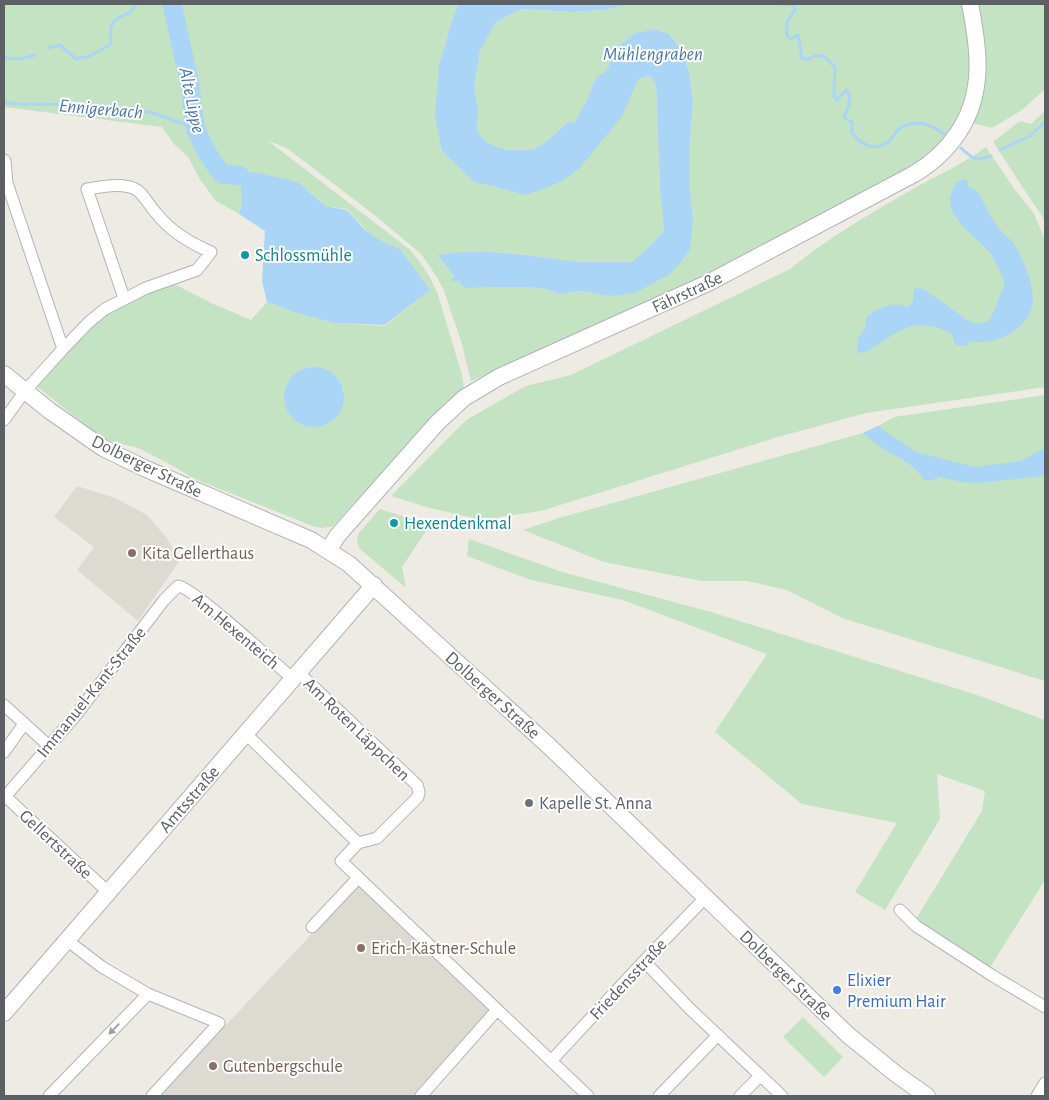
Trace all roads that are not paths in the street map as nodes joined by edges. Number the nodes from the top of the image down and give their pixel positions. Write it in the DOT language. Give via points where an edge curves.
graph roads {
  1 [pos="970,4"];
  2 [pos="4,160"];
  3 [pos="124,298"];
  4 [pos="63,349"];
  5 [pos="4,374"];
  6 [pos="25,391"];
  7 [pos="4,420"];
  8 [pos="329,549"];
  9 [pos="374,585"];
  10 [pos="178,586"];
  11 [pos="296,676"];
  12 [pos="4,706"];
  13 [pos="24,724"];
  14 [pos="246,734"];
  15 [pos="49,746"];
  16 [pos="4,752"];
  17 [pos="6,792"];
  18 [pos="358,843"];
  19 [pos="358,878"];
  20 [pos="108,892"];
  21 [pos="706,898"];
  22 [pos="900,910"];
  23 [pos="312,927"];
  24 [pos="68,941"];
  25 [pos="644,961"];
  26 [pos="148,994"];
  27 [pos="1045,1008"];
  28 [pos="497,1010"];
  29 [pos="4,1013"];
  30 [pos="718,1035"];
  31 [pos="551,1061"];
  32 [pos="760,1076"];
  33 [pos="1045,1083"];
  34 [pos="49,1096"];
  35 [pos="152,1096"];
  36 [pos="422,1096"];
  37 [pos="588,1096"];
  38 [pos="659,1096"];
  39 [pos="740,1096"];
  40 [pos="782,1096"];
  41 [pos="927,1096"];
  42 [pos="1037,1096"];
  1 -- 8 [label="main road, Fährstraße" via="978,53 977,86 969,115 936,160 708,283 499,377 470,394 431,429"];
  2 -- 4 [label="street" via="7,183"];
  3 -- 3 [label="street" via="105,240 86,189 108,186 137,191 170,229 211,252 197,270"];
  3 -- 4 [label="street" via="89,322"];
  4 -- 6 [label="street"];
  5 -- 6 [label="main road, Dolberger Straße"];
  6 -- 7 [label="street"];
  6 -- 8 [label="main road, Dolberger Straße" via="108,451"];
  8 -- 9 [label="main road, Dolberger Straße"];
  9 -- 11 [label="main road, Amtsstraße"];
  9 -- 21 [label="main road, Dolberger Straße" via="550,747"];
  10 -- 11 [label="street, Am Hexenteich" via="202,600"];
  10 -- 15 [label="street, Immanuel-Kant-Straße"];
  11 -- 14 [label="main road, Amtsstraße"];
  11 -- 18 [label="street, Am Roten Läppchen" via="417,785 418,797 377,838"];
  12 -- 13 [label="street"];
  13 -- 15 [label="street"];
  13 -- 16 [label="street"];
  14 -- 18 [label="street"];
  14 -- 20 [label="main road, Amtsstraße"];
  15 -- 17 [label="street, Immanuel-Kant-Straße"];
  17 -- 20 [label="street, Gellertstraße"];
  18 -- 19 [label="street" via="340,861"];
  19 -- 23 [label="street"];
  19 -- 28 [label="street"];
  20 -- 24 [label="main road, Amtsstraße"];
  21 -- 25 [label="street, Friedensstraße"];
  21 -- 41 [label="main road, Dolberger Straße" via="848,1035"];
  22 -- 27 [label="street" via="924,931"];
  24 -- 26 [label="street" via="102,967"];
  24 -- 29 [label="main road, Amtsstraße"];
  25 -- 30 [label="street"];
  25 -- 31 [label="street, Friedensstraße"];
  26 -- 34 [label="street, one-way"];
  26 -- 35 [label="street" via="220,1023"];
  28 -- 31 [label="street"];
  28 -- 36 [label="street"];
  30 -- 32 [label="street"];
  30 -- 38 [label="street"];
  31 -- 37 [label="street"];
  32 -- 39 [label="street"];
  32 -- 40 [label="street"];
  33 -- 42 [label="street"];
}
